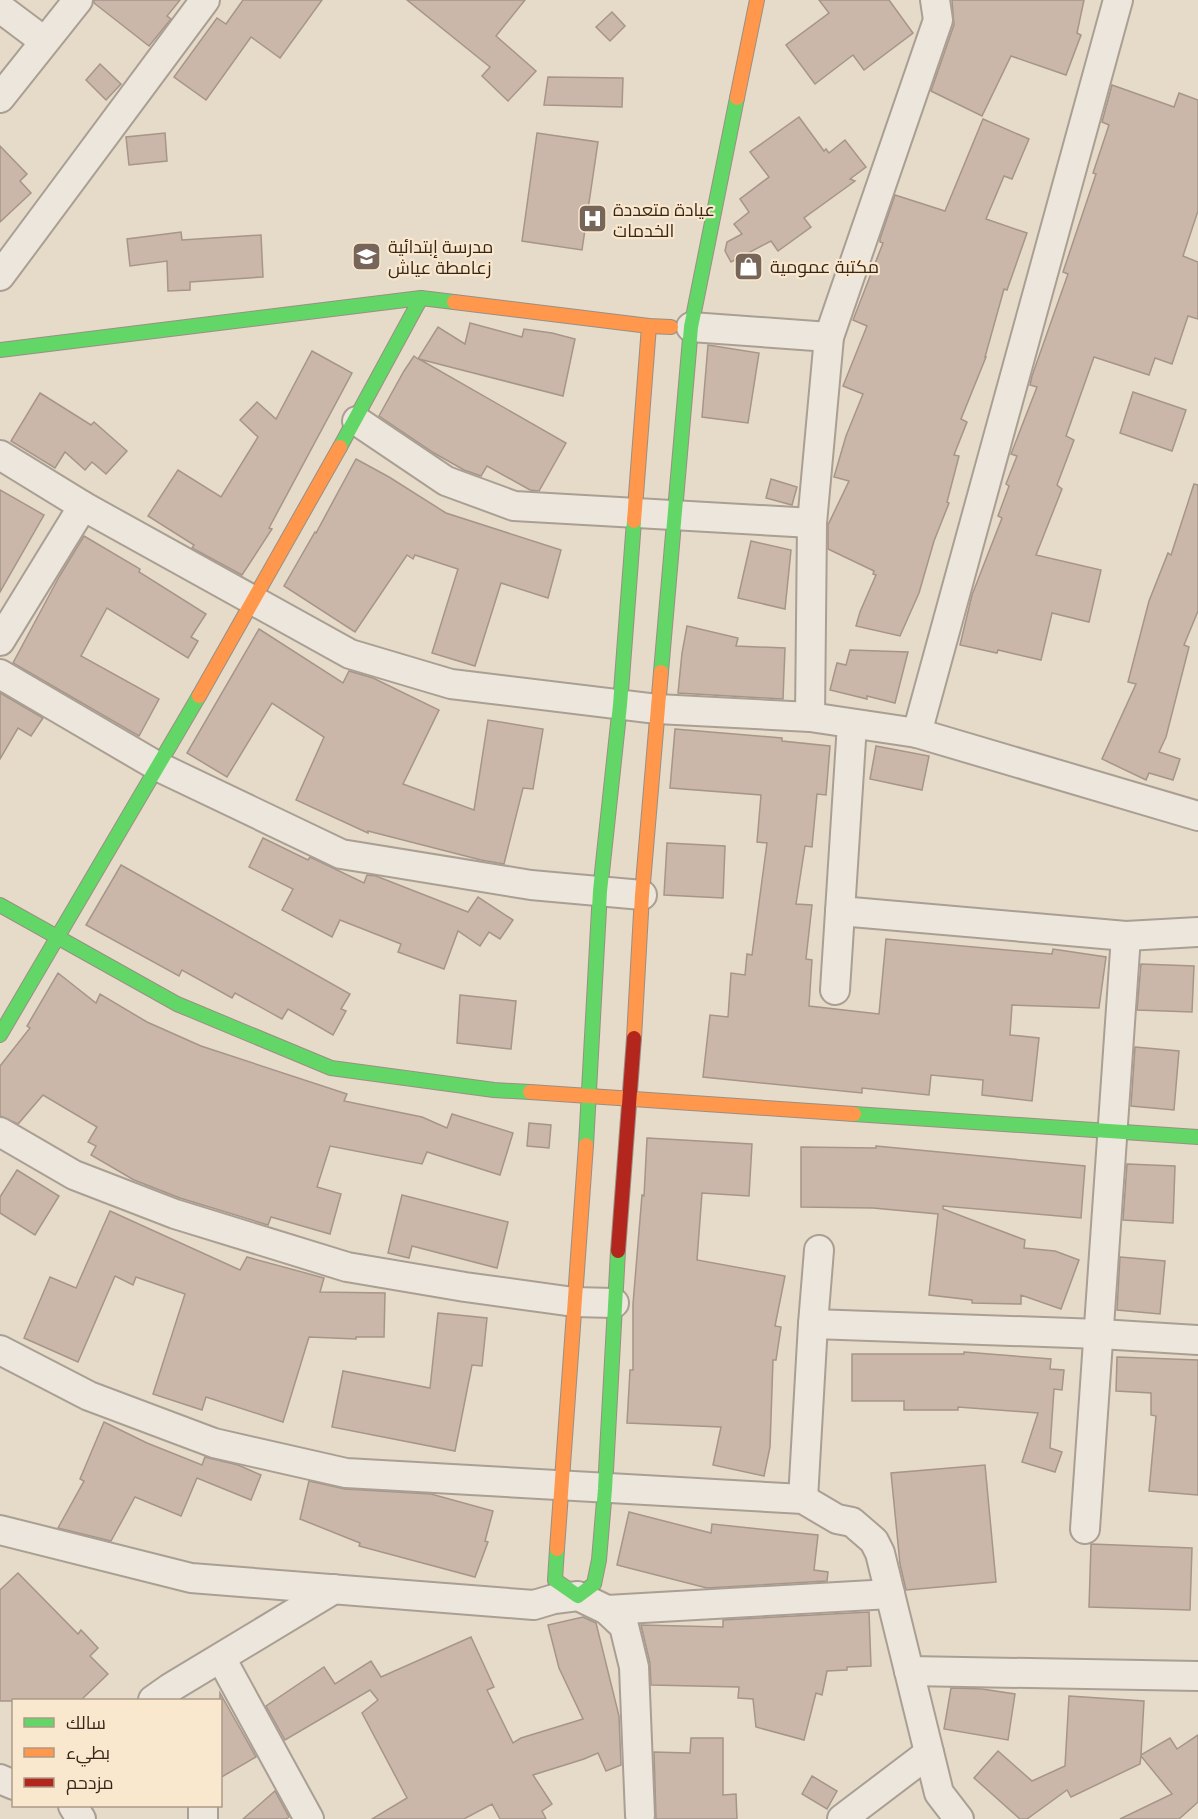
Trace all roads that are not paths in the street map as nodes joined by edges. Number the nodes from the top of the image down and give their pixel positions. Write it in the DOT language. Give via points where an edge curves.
graph roads {
  1 [pos="78,0"];
  2 [pos="205,0"];
  3 [pos="757,0"];
  4 [pos="935,0"];
  5 [pos="1118,0"];
  6 [pos="0,8"];
  7 [pos="44,41"];
  8 [pos="0,98"];
  9 [pos="0,276"];
  10 [pos="422,298"];
  11 [pos="649,326"];
  12 [pos="691,327"];
  13 [pos="828,337"];
  14 [pos="0,350"];
  15 [pos="357,421"];
  16 [pos="0,455"];
  17 [pos="83,506"];
  18 [pos="636,512"];
  19 [pos="676,514"];
  20 [pos="812,523"];
  21 [pos="255,600"];
  22 [pos="0,641"];
  23 [pos="0,674"];
  24 [pos="620,705"];
  25 [pos="657,709"];
  26 [pos="810,717"];
  27 [pos="852,724"];
  28 [pos="917,733"];
  29 [pos="157,766"];
  30 [pos="1198,816"];
  31 [pos="600,891"];
  32 [pos="642,896"];
  33 [pos="0,905"];
  34 [pos="840,911"];
  35 [pos="1198,932"];
  36 [pos="1126,936"];
  37 [pos="57,938"];
  38 [pos="836,990"];
  39 [pos="0,1035"];
  40 [pos="590,1096"];
  41 [pos="631,1099"];
  42 [pos="1114,1131"];
  43 [pos="0,1132"];
  44 [pos="1198,1137"];
  45 [pos="819,1250"];
  46 [pos="574,1302"];
  47 [pos="614,1303"];
  48 [pos="813,1324"];
  49 [pos="1100,1334"];
  50 [pos="1198,1340"];
  51 [pos="0,1350"];
  52 [pos="563,1487"];
  53 [pos="605,1489"];
  54 [pos="803,1499"];
  55 [pos="1085,1528"];
  56 [pos="0,1530"];
  57 [pos="334,1589"];
  58 [pos="890,1594"];
  59 [pos="578,1596"];
  60 [pos="607,1610"];
  61 [pos="221,1658"];
  62 [pos="909,1671"];
  63 [pos="1198,1676"];
  64 [pos="157,1699"];
  65 [pos="929,1753"];
  66 [pos="640,1815"];
  67 [pos="309,1819"];
  68 [pos="842,1819"];
  69 [pos="959,1819"];
  1 -- 7 [label="street"];
  2 -- 9 [label="street"];
  3 -- 12 [label="street"];
  4 -- 13 [label="street" via="938,20"];
  5 -- 28 [label="street"];
  6 -- 7 [label="street"];
  7 -- 8 [label="street"];
  10 -- 11 [label="street"];
  10 -- 14 [label="street"];
  10 -- 15 [label="street"];
  11 -- 12 [label="street"];
  11 -- 18 [label="street"];
  12 -- 13 [label="street"];
  12 -- 19 [label="street"];
  13 -- 20 [label="street"];
  15 -- 18 [label="street" via="446,481 514,506"];
  15 -- 21 [label="street"];
  16 -- 17 [label="street"];
  17 -- 21 [label="street"];
  17 -- 22 [label="street"];
  18 -- 19 [label="street"];
  18 -- 24 [label="street"];
  19 -- 20 [label="street"];
  19 -- 25 [label="street"];
  20 -- 26 [label="street"];
  21 -- 24 [label="street" via="350,654 451,684"];
  21 -- 29 [label="street"];
  23 -- 29 [label="street"];
  24 -- 25 [label="street"];
  24 -- 31 [label="street"];
  25 -- 26 [label="street"];
  25 -- 32 [label="street"];
  26 -- 27 [label="street"];
  27 -- 28 [label="street"];
  27 -- 34 [label="street"];
  28 -- 30 [label="street"];
  29 -- 31 [label="street" via="341,854 531,885"];
  29 -- 37 [label="street"];
  31 -- 32 [label="street"];
  31 -- 40 [label="street"];
  32 -- 41 [label="street"];
  33 -- 37 [label="street"];
  34 -- 36 [label="street"];
  34 -- 38 [label="street"];
  35 -- 36 [label="street"];
  36 -- 42 [label="street"];
  37 -- 39 [label="street"];
  37 -- 40 [label="street" via="177,1004 331,1068 494,1090"];
  40 -- 41 [label="street"];
  40 -- 46 [label="street"];
  41 -- 42 [label="street"];
  41 -- 47 [label="street"];
  42 -- 44 [label="street"];
  42 -- 49 [label="street"];
  43 -- 46 [label="street" via="74,1175 155,1206 347,1267"];
  45 -- 48 [label="street"];
  46 -- 47 [label="street"];
  46 -- 52 [label="street"];
  47 -- 53 [label="street"];
  48 -- 49 [label="street"];
  48 -- 54 [label="street"];
  49 -- 50 [label="street"];
  49 -- 55 [label="street"];
  51 -- 52 [label="street" via="89,1396 214,1443 346,1473"];
  52 -- 53 [label="street"];
  52 -- 59 [label="street" via="555,1580"];
  53 -- 54 [label="street"];
  53 -- 59 [label="street" via="594,1584"];
  54 -- 58 [label="street" via="837,1519 852,1522 874,1541"];
  56 -- 57 [label="street" via="191,1578"];
  57 -- 59 [label="street" via="534,1605"];
  57 -- 61 [label="street"];
  58 -- 60 [label="street"];
  58 -- 62 [label="street"];
  59 -- 60 [label="street"];
  60 -- 66 [label="street" via="624,1626 634,1667"];
  61 -- 64 [label="street"];
  61 -- 67 [label="street"];
  62 -- 63 [label="street"];
  62 -- 65 [label="street"];
  65 -- 68 [label="street"];
  65 -- 69 [label="street" via="939,1793"];
}
